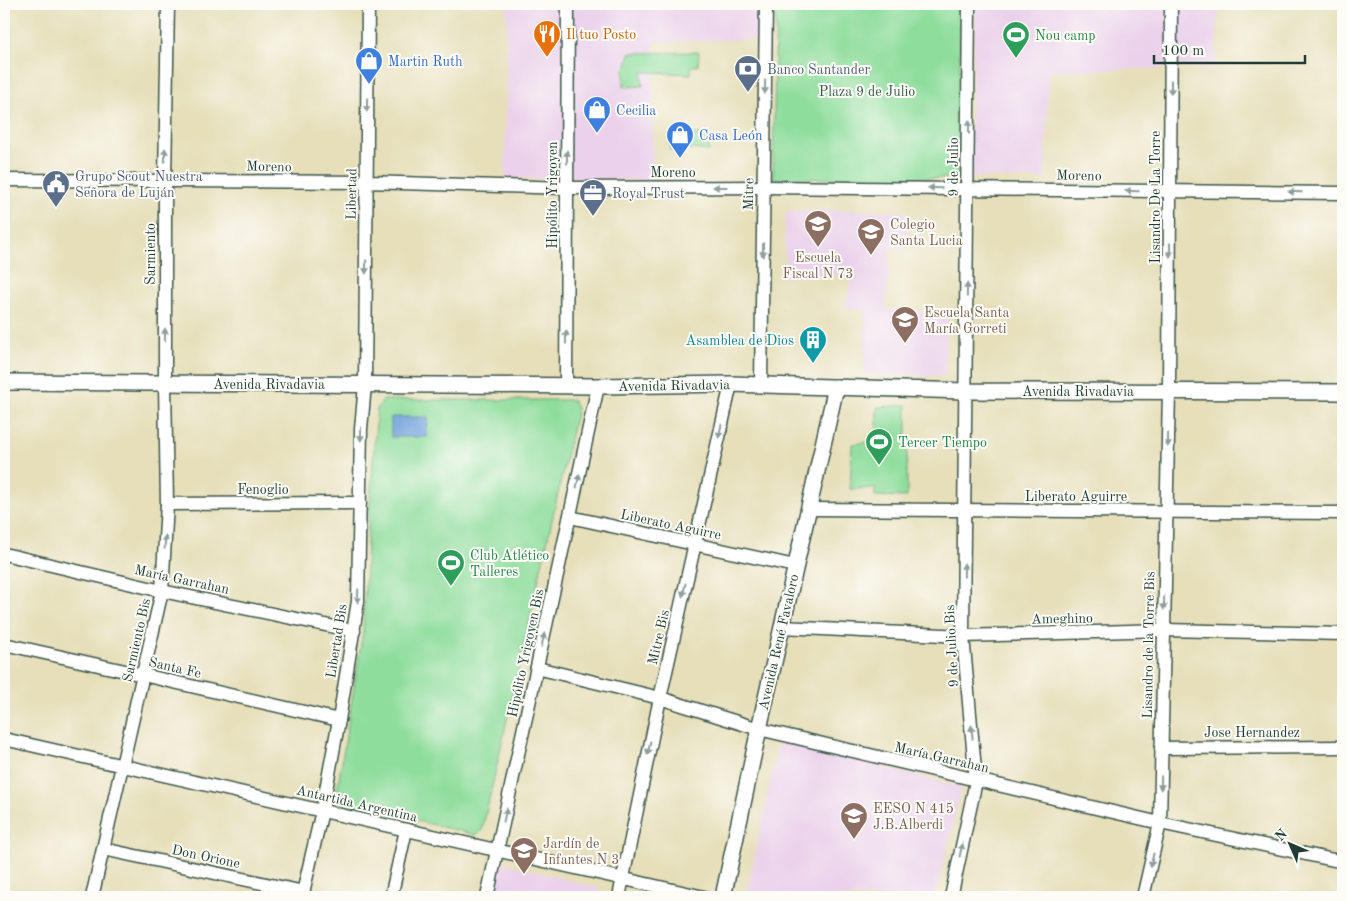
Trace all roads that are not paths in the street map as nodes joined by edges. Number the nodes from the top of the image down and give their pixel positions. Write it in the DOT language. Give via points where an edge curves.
graph roads {
  1 [pos="168,4"];
  2 [pos="368,4"];
  3 [pos="568,4"];
  4 [pos="766,4"];
  5 [pos="969,4"];
  6 [pos="1171,4"];
  7 [pos="4,180"];
  8 [pos="165,180"];
  9 [pos="366,182"];
  10 [pos="764,187"];
  11 [pos="567,188"];
  12 [pos="968,189"];
  13 [pos="1170,191"];
  14 [pos="1343,193"];
  15 [pos="4,382"];
  16 [pos="165,384"];
  17 [pos="731,384"];
  18 [pos="761,384"];
  19 [pos="365,385"];
  20 [pos="566,386"];
  21 [pos="598,386"];
  22 [pos="836,387"];
  23 [pos="966,391"];
  24 [pos="1169,391"];
  25 [pos="1343,392"];
  26 [pos="360,503"];
  27 [pos="167,504"];
  28 [pos="808,509"];
  29 [pos="965,510"];
  30 [pos="1166,511"];
  31 [pos="1343,513"];
  32 [pos="570,517"];
  33 [pos="694,544"];
  34 [pos="4,554"];
  35 [pos="795,566"];
  36 [pos="162,590"];
  37 [pos="782,627"];
  38 [pos="1164,630"];
  39 [pos="354,631"];
  40 [pos="1343,634"];
  41 [pos="963,636"];
  42 [pos="4,644"];
  43 [pos="537,668"];
  44 [pos="143,675"];
  45 [pos="660,698"];
  46 [pos="339,720"];
  47 [pos="759,730"];
  48 [pos="4,739"];
  49 [pos="1343,746"];
  50 [pos="1161,748"];
  51 [pos="122,766"];
  52 [pos="976,781"];
  53 [pos="322,811"];
  54 [pos="1160,823"];
  55 [pos="406,830"];
  56 [pos="103,849"];
  57 [pos="497,850"];
  58 [pos="1343,862"];
  59 [pos="623,879"];
  60 [pos="303,895"];
  61 [pos="92,897"];
  62 [pos="391,897"];
  63 [pos="487,897"];
  64 [pos="619,897"];
  65 [pos="704,897"];
  66 [pos="723,897"];
  67 [pos="951,897"];
  68 [pos="1143,897"];
  8 -- 1 [label="street, Sarmiento, one-way"];
  2 -- 9 [label="street, Libertad, one-way"];
  11 -- 3 [label="street, Hipólito Yrigoyen, one-way"];
  4 -- 10 [label="street, Mitre, one-way"];
  12 -- 5 [label="street, 9 de Julio, one-way"];
  6 -- 13 [label="street, Lisandro De La Torre, one-way"];
  7 -- 8 [label="street, Moreno"];
  8 -- 9 [label="street, Moreno"];
  16 -- 8 [label="street, Sarmiento, one-way"];
  9 -- 11 [label="street, Moreno"];
  9 -- 19 [label="street, Libertad, one-way"];
  10 -- 11 [label="street, Moreno, one-way"];
  12 -- 10 [label="street, Moreno, one-way"];
  10 -- 18 [label="street, Mitre, one-way"];
  20 -- 11 [label="street, Hipólito Yrigoyen, one-way"];
  13 -- 12 [label="street, Moreno, one-way"];
  23 -- 12 [label="street, 9 de Julio, one-way"];
  14 -- 13 [label="street, Moreno, one-way"];
  13 -- 24 [label="street, Lisandro De La Torre, one-way"];
  15 -- 16 [label="main road, Avenida Rivadavia"];
  16 -- 19 [label="main road, Avenida Rivadavia"];
  16 -- 27 [label="street, Sarmiento Bis"];
  17 -- 18 [label="main road, Avenida Rivadavia"];
  17 -- 21 [label="main road, Avenida Rivadavia"];
  17 -- 33 [label="street, Mitre Bis, one-way"];
  18 -- 22 [label="main road, Avenida Rivadavia"];
  19 -- 20 [label="main road, Avenida Rivadavia"];
  19 -- 26 [label="street, Libertad Bis, one-way"];
  20 -- 21 [label="main road, Avenida Rivadavia"];
  32 -- 21 [label="street, Hipólito Yrigoyen Bis, one-way"];
  22 -- 23 [label="main road, Avenida Rivadavia"];
  22 -- 28 [label="main road, Avenida René Favaloro"];
  23 -- 24 [label="main road, Avenida Rivadavia"];
  23 -- 29 [label="street, 9 de Julio Bis"];
  24 -- 25 [label="main road, Avenida Rivadavia"];
  24 -- 30 [label="street, Lisandro de la Torre Bis, one-way"];
  26 -- 27 [label="street, Fenoglio"];
  26 -- 39 [label="street, Libertad Bis, one-way" via="358,601"];
  36 -- 27 [label="street, Sarmiento Bis, one-way"];
  28 -- 29 [label="street, Liberato Aguirre"];
  28 -- 35 [label="main road, Avenida René Favaloro"];
  29 -- 30 [label="street, Liberato Aguirre"];
  41 -- 29 [label="street, 9 de Julio Bis, one-way"];
  30 -- 31 [label="street, Liberato Aguirre"];
  30 -- 38 [label="street, Lisandro de la Torre Bis, one-way"];
  32 -- 33 [label="street, Liberato Aguirre"];
  43 -- 32 [label="street, Hipólito Yrigoyen Bis, one-way"];
  33 -- 35 [label="street, Liberato Aguirre"];
  33 -- 45 [label="street, Mitre Bis, one-way"];
  34 -- 36 [label="street, María Garrahan"];
  35 -- 37 [label="main road, Avenida René Favaloro"];
  36 -- 39 [label="street, María Garrahan"];
  36 -- 44 [label="street, Sarmiento Bis"];
  37 -- 41 [label="street, Ameghino"];
  37 -- 47 [label="main road, Avenida René Favaloro"];
  38 -- 40 [label="street, Ameghino"];
  38 -- 41 [label="street, Ameghino"];
  38 -- 50 [label="street, Lisandro de la Torre Bis"];
  39 -- 46 [label="street, Libertad Bis"];
  52 -- 41 [label="street, 9 de Julio Bis, one-way"];
  42 -- 44 [label="street, Santa Fe"];
  43 -- 45 [label="street, María Garrahan"];
  57 -- 43 [label="street, Hipólito Yrigoyen Bis, one-way"];
  44 -- 46 [label="street, Santa Fe"];
  44 -- 51 [label="street, Sarmiento Bis"];
  45 -- 47 [label="street, María Garrahan"];
  45 -- 59 [label="street, Mitre Bis, one-way"];
  46 -- 53 [label="street, Libertad Bis"];
  47 -- 52 [label="street, María Garrahan"];
  47 -- 66 [label="main road, Avenida René Favaloro"];
  48 -- 51 [label="street, Antartida Argentina"];
  49 -- 50 [label="street, Jose Hernandez"];
  50 -- 54 [label="street, Lisandro de la Torre Bis, one-way"];
  51 -- 53 [label="street, Antartida Argentina"];
  51 -- 56 [label="street, Sarmiento Bis"];
  52 -- 54 [label="street, María Garrahan"];
  67 -- 52 [label="street, 9 de Julio Bis, one-way"];
  53 -- 55 [label="street, Antartida Argentina"];
  53 -- 60 [label="street, Libertad Bis"];
  54 -- 58 [label="street, María Garrahan"];
  54 -- 68 [label="street, Lisandro de la Torre Bis, one-way"];
  55 -- 57 [label="street, Antartida Argentina"];
  55 -- 62 [label="street"];
  56 -- 60 [label="street, Don Orione"];
  56 -- 61 [label="street, Sarmiento Bis"];
  57 -- 59 [label="street, Antartida Argentina"];
  57 -- 63 [label="street, Hipólito Yrigoyen Bis"];
  59 -- 64 [label="street, Mitre Bis"];
  59 -- 65 [label="street, Antartida Argentina"];
}
